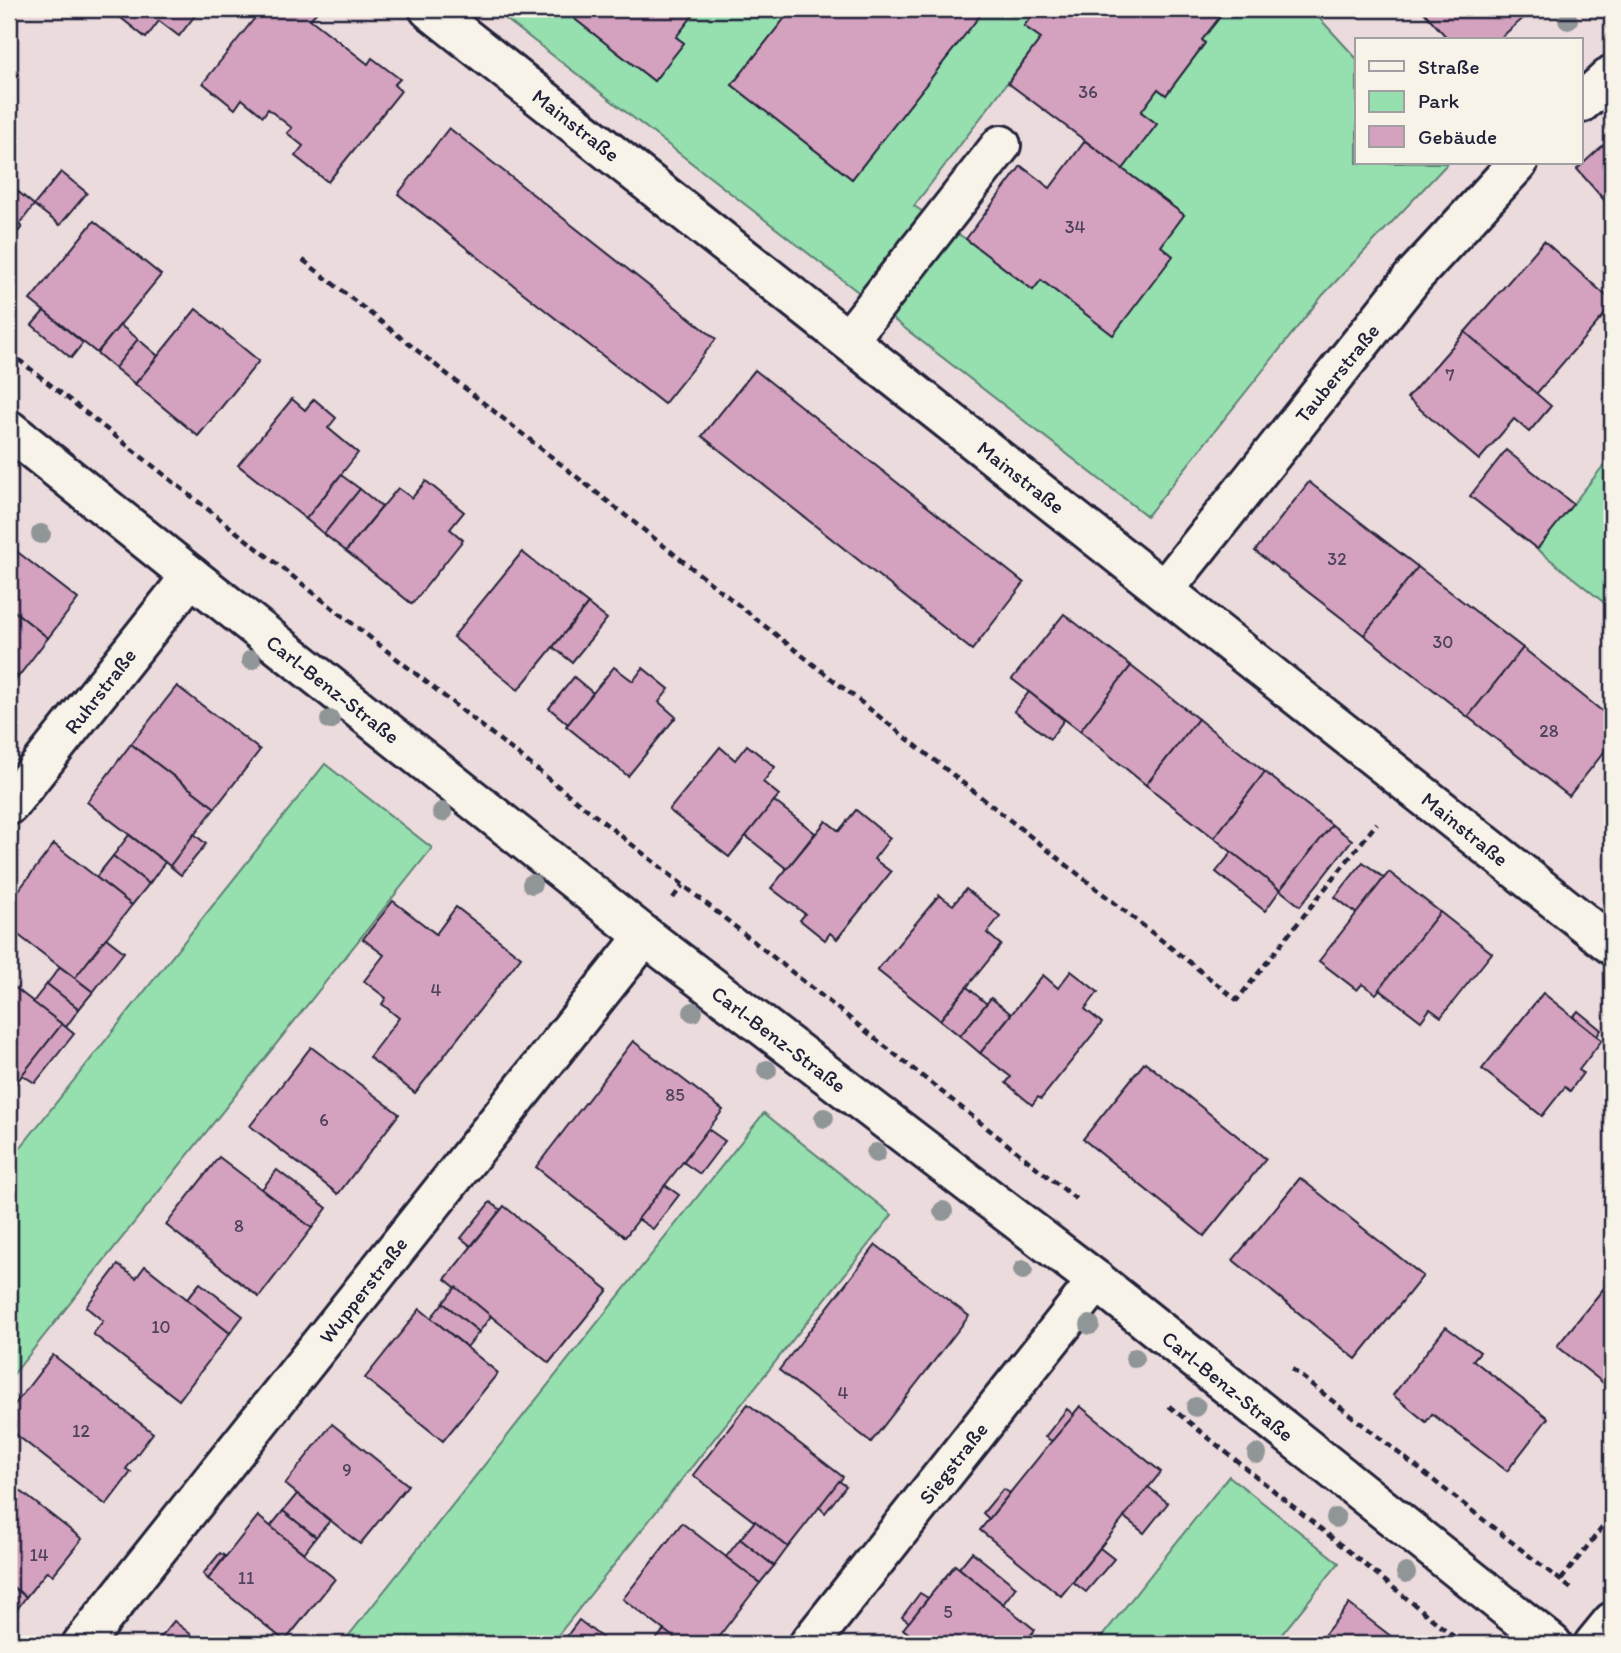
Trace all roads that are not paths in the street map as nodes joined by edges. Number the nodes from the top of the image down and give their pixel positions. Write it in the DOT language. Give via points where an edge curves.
graph roads {
  1 [pos="429,9"];
  2 [pos="1612,75"];
  3 [pos="1582,102"];
  4 [pos="1001,145"];
  5 [pos="1517,164"];
  6 [pos="848,341"];
  7 [pos="9,430"];
  8 [pos="191,576"];
  9 [pos="1164,590"];
  10 [pos="9,805"];
  11 [pos="645,936"];
  12 [pos="1612,945"];
  13 [pos="1097,1281"];
  14 [pos="1612,1622"];
  15 [pos="82,1644"];
  16 [pos="809,1644"];
  17 [pos="1552,1644"];
  18 [pos="1594,1644"];
  1 -- 6 [label="street, Mainstraße"];
  2 -- 3 [label="street"];
  4 -- 6 [label="street"];
  5 -- 9 [label="street, Tauberstraße" via="1414,276"];
  6 -- 9 [label="street, Mainstraße"];
  7 -- 8 [label="street, Carl-Benz-Straße"];
  8 -- 10 [label="street, Ruhrstraße"];
  8 -- 11 [label="street, Carl-Benz-Straße"];
  9 -- 12 [label="street, Mainstraße"];
  11 -- 13 [label="street, Carl-Benz-Straße"];
  11 -- 15 [label="street, Wupperstraße"];
  13 -- 16 [label="street, Siegstraße"];
  13 -- 17 [label="street, Carl-Benz-Straße"];
  14 -- 18 [label="street"];
}
